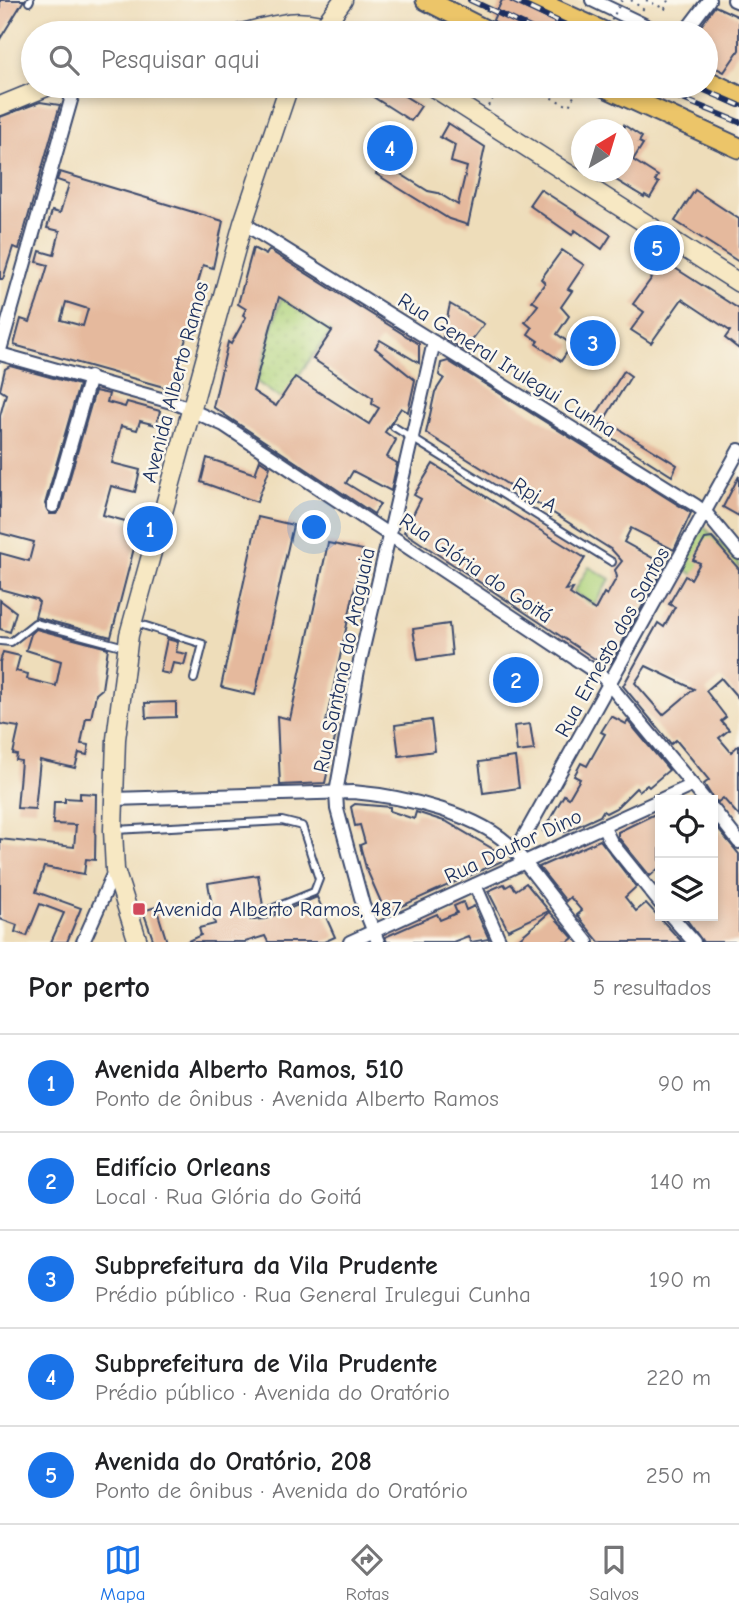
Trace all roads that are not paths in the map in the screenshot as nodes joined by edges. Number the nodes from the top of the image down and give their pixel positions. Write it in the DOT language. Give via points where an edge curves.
graph roads {
  1 [pos="342,0"];
  2 [pos="426,0"];
  3 [pos="534,0"];
  4 [pos="592,0"];
  5 [pos="709,0"];
  6 [pos="734,0"];
  7 [pos="739,2"];
  8 [pos="328,21"];
  9 [pos="467,21"];
  10 [pos="580,21"];
  11 [pos="582,21"];
  12 [pos="636,21"];
  13 [pos="693,21"];
  14 [pos="718,86"];
  15 [pos="739,96"];
  16 [pos="21,97"];
  17 [pos="72,98"];
  18 [pos="285,98"];
  19 [pos="450,98"];
  20 [pos="629,98"];
  21 [pos="0,106"];
  22 [pos="739,148"];
  23 [pos="243,223"];
  24 [pos="739,282"];
  25 [pos="434,342"];
  26 [pos="0,352"];
  27 [pos="90,377"];
  28 [pos="192,408"];
  29 [pos="394,427"];
  30 [pos="413,439"];
  31 [pos="739,450"];
  32 [pos="53,506"];
  33 [pos="706,513"];
  34 [pos="391,534"];
  35 [pos="739,553"];
  36 [pos="612,562"];
  37 [pos="132,622"];
  38 [pos="0,641"];
  39 [pos="127,647"];
  40 [pos="194,679"];
  41 [pos="611,684"];
  42 [pos="693,785"];
  43 [pos="335,793"];
  44 [pos="701,795"];
  45 [pos="113,799"];
  46 [pos="718,815"];
  47 [pos="603,826"];
  48 [pos="113,830"];
  49 [pos="739,842"];
  50 [pos="519,857"];
  51 [pos="115,870"];
  52 [pos="475,885"];
  53 [pos="655,897"];
  54 [pos="254,916"];
  55 [pos="675,921"];
  56 [pos="376,937"];
  57 [pos="83,942"];
  58 [pos="138,942"];
  59 [pos="350,942"];
  60 [pos="500,942"];
  61 [pos="587,942"];
  62 [pos="694,942"];
  1 -- 8 [label="main road"];
  2 -- 9 [label="main road"];
  3 -- 10 [label="main road"];
  4 -- 11 [label="street"];
  4 -- 12 [label="street"];
  5 -- 13 [label="street"];
  6 -- 7 [label="street"];
  14 -- 15 [label="main road"];
  16 -- 21 [label="main road"];
  17 -- 26 [label="street"];
  18 -- 23 [label="main road, Avenida Alberto Ramos"];
  19 -- 24 [label="main road"];
  20 -- 22 [label="main road"];
  23 -- 25 [label="street, Rua General Irulegui Cunha"];
  23 -- 28 [label="main road, Avenida Alberto Ramos"];
  25 -- 30 [label="street, Rua Santana do Araguaia"];
  25 -- 33 [label="street, Rua General Irulegui Cunha"];
  26 -- 27 [label="street, Rua Glória do Goitá"];
  27 -- 28 [label="street, Rua Glória do Goitá"];
  27 -- 32 [label="street"];
  28 -- 34 [label="street, Rua Glória do Goitá"];
  28 -- 37 [label="main road, Avenida Alberto Ramos"];
  29 -- 30 [label="lane, Rpj A"];
  30 -- 34 [label="street, Rua Santana do Araguaia"];
  30 -- 36 [label="lane, Rpj A"];
  31 -- 33 [label="street, Rua Ernesto dos Santos"];
  33 -- 35 [label="street, Rua General Irulegui Cunha"];
  33 -- 41 [label="street, Rua Ernesto dos Santos"];
  34 -- 41 [label="street, Rua Glória do Goitá"];
  34 -- 43 [label="street, Rua Santana do Araguaia" via="358,670"];
  37 -- 39 [label="main road, Avenida Alberto Ramos"];
  37 -- 40 [label="lane" via="203,644"];
  38 -- 39 [label="lane" via="11,642 35,623"];
  39 -- 45 [label="main road, Avenida Alberto Ramos"];
  41 -- 42 [label="street, Rua Glória do Goitá"];
  41 -- 50 [label="street, Rua Ernesto dos Santos"];
  42 -- 44 [label="street, Rua Glória do Goitá"];
  42 -- 47 [label="street, Rua Doutor Dino"];
  43 -- 45 [label="street"];
  43 -- 50 [label="street" via="382,794 430,806 458,816"];
  43 -- 56 [label="street, Rua Santana do Araguaia"];
  45 -- 48 [label="main road, Avenida Alberto Ramos"];
  46 -- 49 [label="street"];
  47 -- 50 [label="street, Rua Doutor Dino"];
  47 -- 53 [label="street"];
  48 -- 51 [label="main road, Avenida Alberto Ramos"];
  48 -- 54 [label="lane" via="282,821 302,826 318,887"];
  50 -- 52 [label="street, Rua Doutor Dino"];
  50 -- 61 [label="street"];
  51 -- 57 [label="street"];
  51 -- 58 [label="main road, Avenida Alberto Ramos"];
  52 -- 56 [label="street, Rua Doutor Dino"];
  52 -- 60 [label="street"];
  55 -- 62 [label="street"];
  56 -- 59 [label="street, Rua Doutor Dino"];
}
